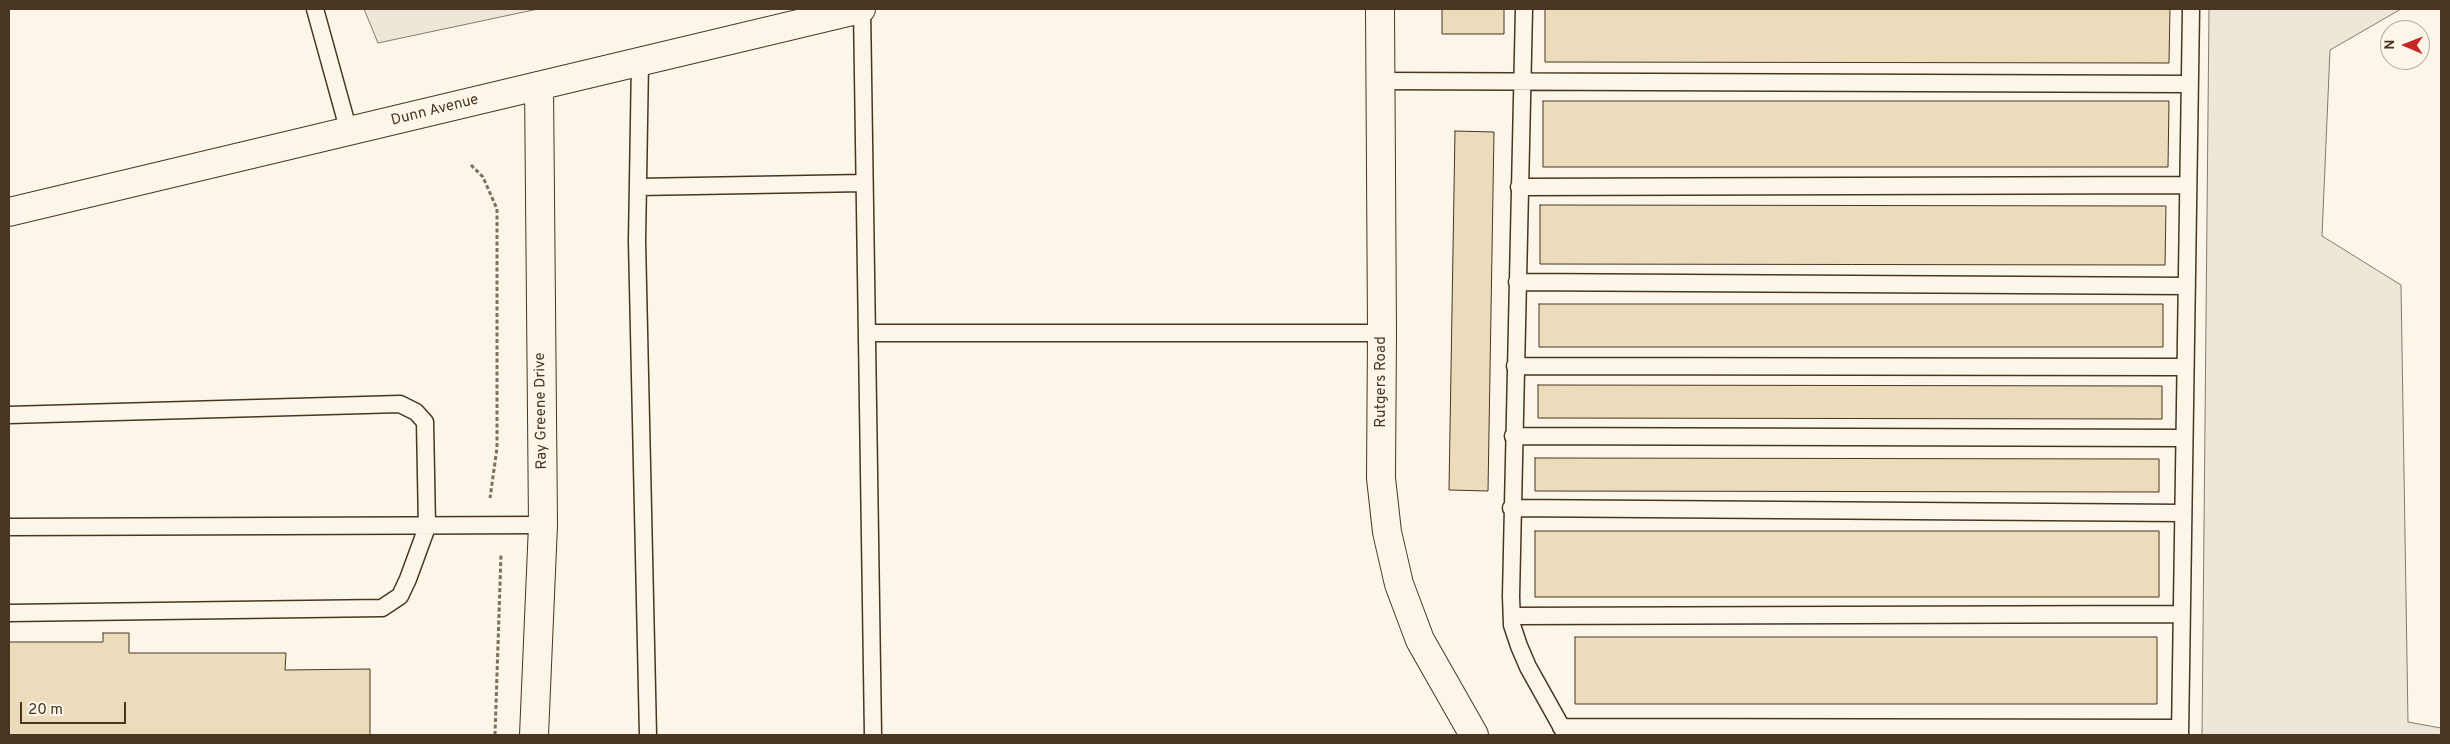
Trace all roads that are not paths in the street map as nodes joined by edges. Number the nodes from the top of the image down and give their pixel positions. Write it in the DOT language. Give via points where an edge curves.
graph roads {
  1 [pos="315,9"];
  2 [pos="861,9"];
  3 [pos="1380,9"];
  4 [pos="1524,9"];
  5 [pos="2191,9"];
  6 [pos="640,62"];
  7 [pos="1379,81"];
  8 [pos="1522,81"];
  9 [pos="2190,84"];
  10 [pos="539,86"];
  11 [pos="349,132"];
  12 [pos="864,183"];
  13 [pos="2188,185"];
  14 [pos="638,186"];
  15 [pos="1519,186"];
  16 [pos="9,212"];
  17 [pos="1517,282"];
  18 [pos="2186,286"];
  19 [pos="867,333"];
  20 [pos="1382,333"];
  21 [pos="1514,366"];
  22 [pos="2185,367"];
  23 [pos="9,415"];
  24 [pos="1513,436"];
  25 [pos="2184,438"];
  26 [pos="1511,508"];
  27 [pos="2183,514"];
  28 [pos="543,525"];
  29 [pos="9,527"];
  30 [pos="426,527"];
  31 [pos="9,613"];
  32 [pos="2181,614"];
  33 [pos="1512,616"];
  34 [pos="1564,731"];
  35 [pos="2180,732"];
  36 [pos="534,735"];
  37 [pos="648,735"];
  38 [pos="872,735"];
  39 [pos="1474,735"];
  1 -- 11 [label="lane"];
  2 -- 6 [label="street, Dunn Avenue"];
  2 -- 12 [label="lane"];
  3 -- 7 [label="street, Rutgers Road"];
  4 -- 8 [label="lane"];
  5 -- 9 [label="lane"];
  6 -- 10 [label="street, Dunn Avenue"];
  6 -- 14 [label="lane"];
  7 -- 8 [label="lane"];
  7 -- 20 [label="street, Rutgers Road"];
  8 -- 9 [label="lane"];
  8 -- 15 [label="lane"];
  9 -- 13 [label="lane"];
  10 -- 11 [label="street, Dunn Avenue"];
  10 -- 28 [label="street, Ray Greene Drive"];
  11 -- 16 [label="street, Dunn Avenue"];
  12 -- 14 [label="lane"];
  12 -- 19 [label="lane"];
  13 -- 15 [label="lane"];
  13 -- 18 [label="lane"];
  14 -- 37 [label="lane"];
  15 -- 17 [label="lane"];
  17 -- 18 [label="lane"];
  17 -- 21 [label="lane"];
  18 -- 22 [label="lane"];
  19 -- 20 [label="lane"];
  19 -- 38 [label="lane"];
  20 -- 39 [label="street, Rutgers Road" via="1381,478 1387,532 1399,584 1420,640"];
  21 -- 22 [label="lane"];
  21 -- 24 [label="lane"];
  22 -- 25 [label="lane"];
  23 -- 30 [label="lane" via="400,404 416,412 425,422"];
  24 -- 25 [label="lane"];
  24 -- 26 [label="lane"];
  25 -- 27 [label="lane"];
  26 -- 27 [label="lane"];
  26 -- 33 [label="lane"];
  27 -- 32 [label="lane"];
  28 -- 30 [label="lane"];
  28 -- 36 [label="street, Ray Greene Drive"];
  29 -- 30 [label="lane"];
  30 -- 31 [label="lane" via="400,596 382,608"];
  32 -- 33 [label="lane"];
  32 -- 35 [label="lane"];
  33 -- 34 [label="lane" via="1512,625 1528,667"];
  34 -- 35 [label="lane"];
}
